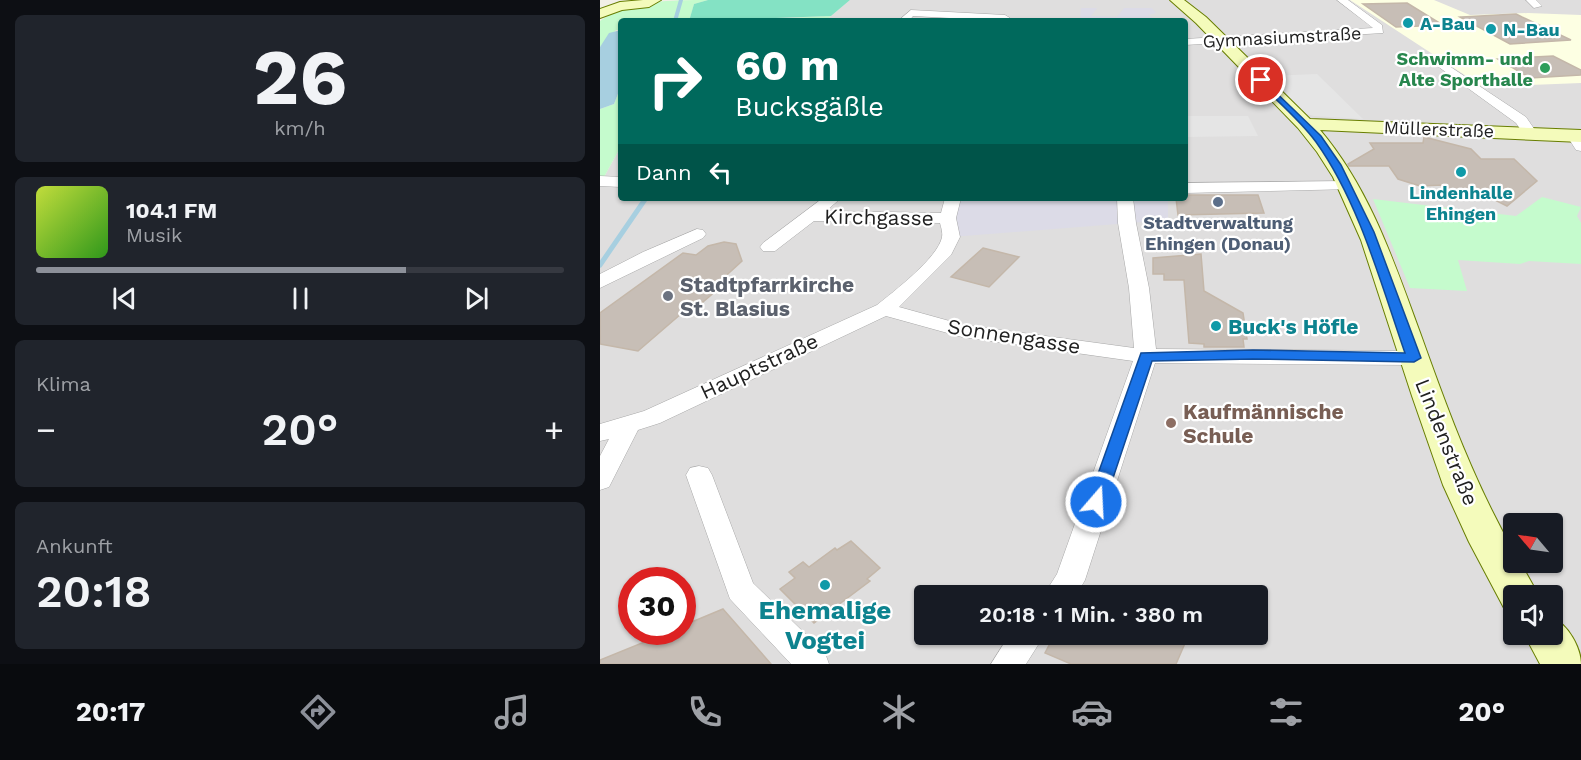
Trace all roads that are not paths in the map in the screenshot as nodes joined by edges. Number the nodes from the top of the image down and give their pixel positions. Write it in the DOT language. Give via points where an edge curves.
graph roads {
  1 [pos="655,0"];
  2 [pos="1176,0"];
  3 [pos="1342,0"];
  4 [pos="625,2"];
  5 [pos="600,14"];
  6 [pos="1005,17"];
  7 [pos="906,18"];
  8 [pos="1220,40"];
  9 [pos="1188,42"];
  10 [pos="1440,63"];
  11 [pos="1305,124"];
  12 [pos="1530,133"];
  13 [pos="1578,140"];
  14 [pos="600,181"];
  15 [pos="618,182"];
  16 [pos="1347,186"];
  17 [pos="1188,189"];
  18 [pos="829,201"];
  19 [pos="951,201"];
  20 [pos="1125,201"];
  21 [pos="811,216"];
  22 [pos="948,218"];
  23 [pos="698,234"];
  24 [pos="769,247"];
  25 [pos="600,282"];
  26 [pos="884,309"];
  27 [pos="1146,356"];
  28 [pos="1414,358"];
  29 [pos="628,426"];
  30 [pos="600,433"];
  31 [pos="699,475"];
  32 [pos="600,480"];
  33 [pos="1066,585"];
  34 [pos="1513,585"];
  35 [pos="1021,645"];
  36 [pos="1552,645"];
  37 [pos="813,664"];
  38 [pos="1007,664"];
  39 [pos="1564,664"];
  1 -- 4 [label="street" via="644,4"];
  2 -- 8 [label="street, Lindenstraße"];
  3 -- 8 [label="street, Gymnasiumstraße" via="1379,31"];
  4 -- 5 [label="street"];
  6 -- 7 [label="street" via="911,13"];
  8 -- 9 [label="street, Gymnasiumstraße"];
  8 -- 11 [label="street, Lindenstraße"];
  10 -- 12 [label="street" via="1521,120"];
  11 -- 12 [label="street, Müllerstraße"];
  11 -- 16 [label="street, Lindenstraße" via="1331,157"];
  12 -- 13 [label="street, Müllerstraße"];
  14 -- 15 [label="street"];
  16 -- 17 [label="street"];
  16 -- 28 [label="street, Lindenstraße"];
  18 -- 21 [label="street, Kirchgasse"];
  19 -- 22 [label="street, Hauptstraße"];
  20 -- 27 [label="street"];
  21 -- 22 [label="street, Kirchgasse"];
  21 -- 24 [label="street, Kirchgasse"];
  22 -- 26 [label="street, Hauptstraße" via="951,237 942,255"];
  23 -- 25 [label="street"];
  26 -- 27 [label="street, Sonnengasse" via="962,331"];
  26 -- 29 [label="street, Hauptstraße"];
  27 -- 28 [label="street, Sonnengasse"];
  27 -- 33 [label="street"];
  28 -- 34 [label="street, Lindenstraße" via="1479,523"];
  29 -- 30 [label="street, Hauptstraße"];
  29 -- 32 [label="street"];
  31 -- 37 [label="street" via="741,590"];
  35 -- 38 [label="street"];
  36 -- 39 [label="street"];
}
